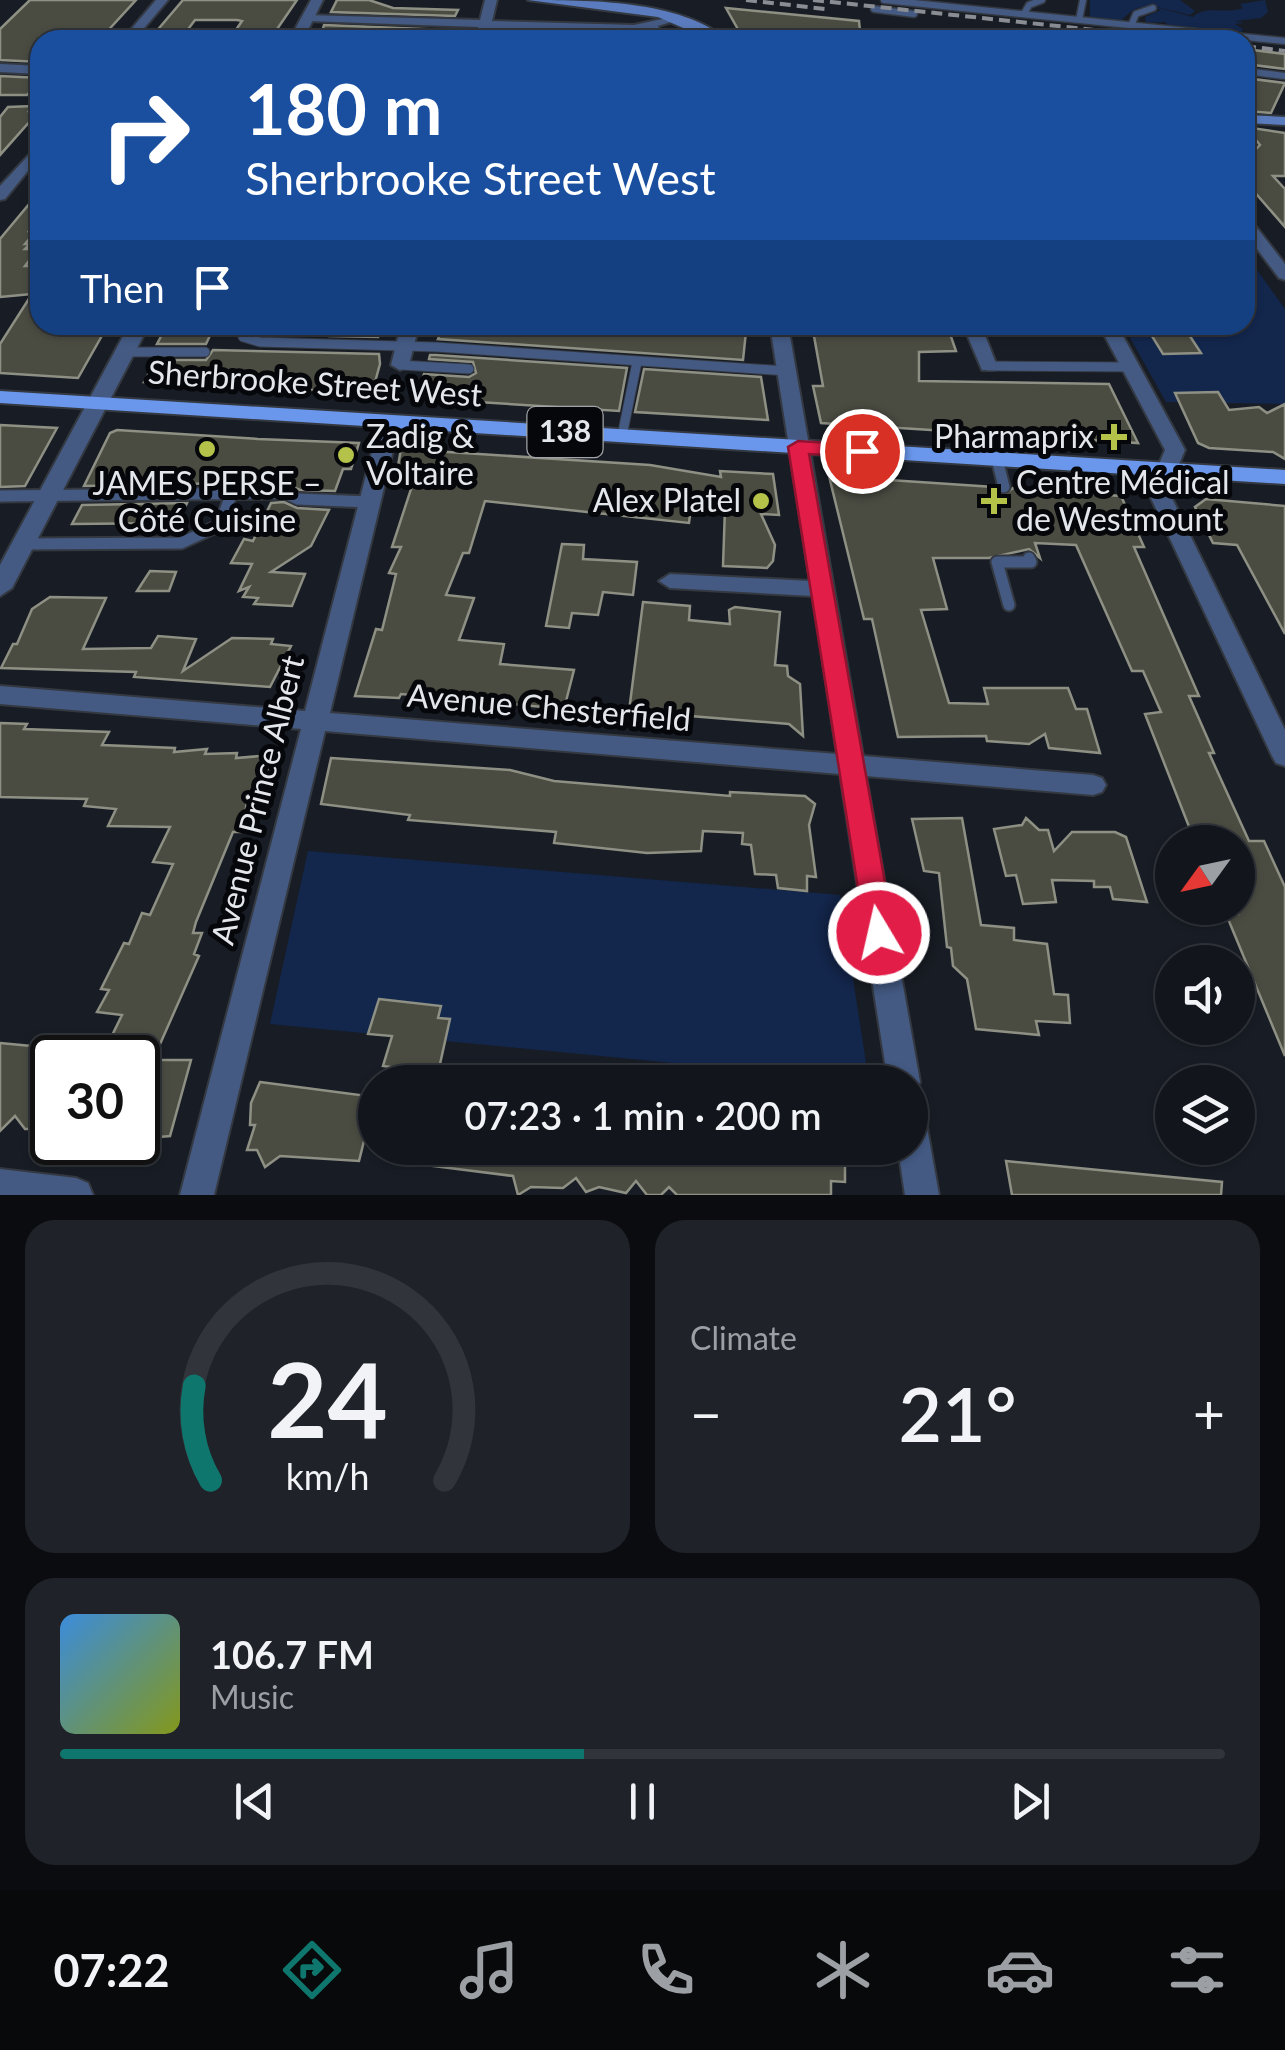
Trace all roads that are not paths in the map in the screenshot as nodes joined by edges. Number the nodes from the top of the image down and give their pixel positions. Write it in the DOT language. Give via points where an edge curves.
graph roads {
  1 [pos="162,0"];
  2 [pos="317,0"];
  3 [pos="491,0"];
  4 [pos="534,0"];
  5 [pos="594,0"];
  6 [pos="882,0"];
  7 [pos="895,0"];
  8 [pos="933,0"];
  9 [pos="1042,0"];
  10 [pos="1082,0"];
  11 [pos="958,7"];
  12 [pos="1153,8"];
  13 [pos="874,10"];
  14 [pos="914,14"];
  15 [pos="1024,14"];
  16 [pos="308,18"];
  17 [pos="870,18"];
  18 [pos="672,20"];
  19 [pos="1079,20"];
  20 [pos="485,24"];
  21 [pos="1131,26"];
  22 [pos="136,30"];
  23 [pos="301,30"];
  24 [pos="484,30"];
  25 [pos="521,30"];
  26 [pos="661,30"];
  27 [pos="708,30"];
  28 [pos="718,30"];
  29 [pos="1175,30"];
  30 [pos="1255,37"];
  31 [pos="1285,40"];
  32 [pos="0,68"];
  33 [pos="30,70"];
  34 [pos="1255,72"];
  35 [pos="1285,76"];
  36 [pos="1255,120"];
  37 [pos="1284,122"];
  38 [pos="30,159"];
  39 [pos="0,196"];
  40 [pos="1255,235"];
  41 [pos="1285,275"];
  42 [pos="133,335"];
  43 [pos="244,335"];
  44 [pos="407,335"];
  45 [pos="781,335"];
  46 [pos="976,335"];
  47 [pos="1113,335"];
  48 [pos="124,352"];
  49 [pos="206,352"];
  50 [pos="402,356"];
  51 [pos="637,362"];
  52 [pos="988,366"];
  53 [pos="1130,367"];
  54 [pos="469,369"];
  55 [pos="786,371"];
  56 [pos="0,397"];
  57 [pos="98,404"];
  58 [pos="390,421"];
  59 [pos="622,436"];
  60 [pos="798,447"];
  61 [pos="997,459"];
  62 [pos="1166,470"];
  63 [pos="1285,478"];
  64 [pos="1004,487"];
  65 [pos="232,492"];
  66 [pos="50,494"];
  67 [pos="0,496"];
  68 [pos="368,502"];
  69 [pos="24,544"];
  70 [pos="1029,558"];
  71 [pos="670,581"];
  72 [pos="0,588"];
  73 [pos="822,588"];
  74 [pos="1010,605"];
  75 [pos="0,695"];
  76 [pos="314,720"];
  77 [pos="1285,756"];
  78 [pos="851,766"];
  79 [pos="1094,785"];
  80 [pos="901,1065"];
  81 [pos="917,1165"];
  82 [pos="0,1186"];
  83 [pos="76,1195"];
  84 [pos="197,1195"];
  85 [pos="922,1195"];
  1 -- 22 [label="street"];
  2 -- 16 [label="street"];
  3 -- 20 [label="street"];
  4 -- 18 [label="main road"];
  5 -- 28 [label="main road"];
  6 -- 7 [label="lane"];
  6 -- 13 [label="lane"];
  7 -- 11 [label="lane"];
  8 -- 11 [label="lane"];
  9 -- 15 [label="lane"];
  10 -- 19 [label="lane"];
  11 -- 15 [label="lane"];
  12 -- 21 [label="lane" via="1134,15"];
  13 -- 14 [label="lane"];
  13 -- 17 [label="lane"];
  15 -- 19 [label="lane"];
  16 -- 20 [label="street"];
  16 -- 23 [label="street"];
  18 -- 26 [label="street"];
  18 -- 27 [label="main road"];
  19 -- 21 [label="lane"];
  20 -- 24 [label="street"];
  20 -- 25 [label="street"];
  21 -- 29 [label="lane"];
  30 -- 31 [label="lane"];
  32 -- 33 [label="street"];
  34 -- 35 [label="lane"];
  36 -- 37 [label="main road"];
  38 -- 39 [label="street"];
  40 -- 41 [label="street"];
  42 -- 48 [label="street"];
  43 -- 50 [label="lane"];
  44 -- 50 [label="street"];
  45 -- 55 [label="street"];
  46 -- 52 [label="street"];
  47 -- 53 [label="street"];
  48 -- 49 [label="lane"];
  48 -- 57 [label="street"];
  50 -- 51 [label="lane"];
  50 -- 54 [label="lane"];
  51 -- 55 [label="lane"];
  51 -- 59 [label="lane"];
  52 -- 53 [label="lane"];
  53 -- 62 [label="street" via="1175,450"];
  55 -- 60 [label="street"];
  56 -- 57 [label="main road, Sherbrooke Street West / 138"];
  57 -- 58 [label="main road, Sherbrooke Street West / 138"];
  57 -- 66 [label="street"];
  58 -- 59 [label="main road, Sherbrooke Street West / 138"];
  58 -- 68 [label="street, Avenue Prince Albert"];
  59 -- 60 [label="main road, Sherbrooke Street West / 138"];
  60 -- 61 [label="main road, Sherbrooke Street West / 138"];
  60 -- 73 [label="street"];
  61 -- 62 [label="main road, Sherbrooke Street West / 138"];
  61 -- 64 [label="lane"];
  62 -- 63 [label="main road, Sherbrooke Street West / 138"];
  62 -- 77 [label="street" via="1160,496"];
  65 -- 66 [label="lane"];
  65 -- 68 [label="lane"];
  65 -- 69 [label="lane" via="220,525 182,543"];
  66 -- 67 [label="lane"];
  66 -- 69 [label="street"];
  68 -- 76 [label="street, Avenue Prince Albert"];
  69 -- 72 [label="street"];
  70 -- 74 [label="lane" via="997,562"];
  71 -- 73 [label="street"];
  73 -- 78 [label="street"];
  75 -- 76 [label="street, Avenue Chesterfield"];
  76 -- 78 [label="street, Avenue Chesterfield"];
  76 -- 84 [label="street, Avenue Prince Albert"];
  78 -- 79 [label="street, Avenue Chesterfield"];
  78 -- 80 [label="street"];
  81 -- 85 [label="street"];
  82 -- 83 [label="street"];
}
